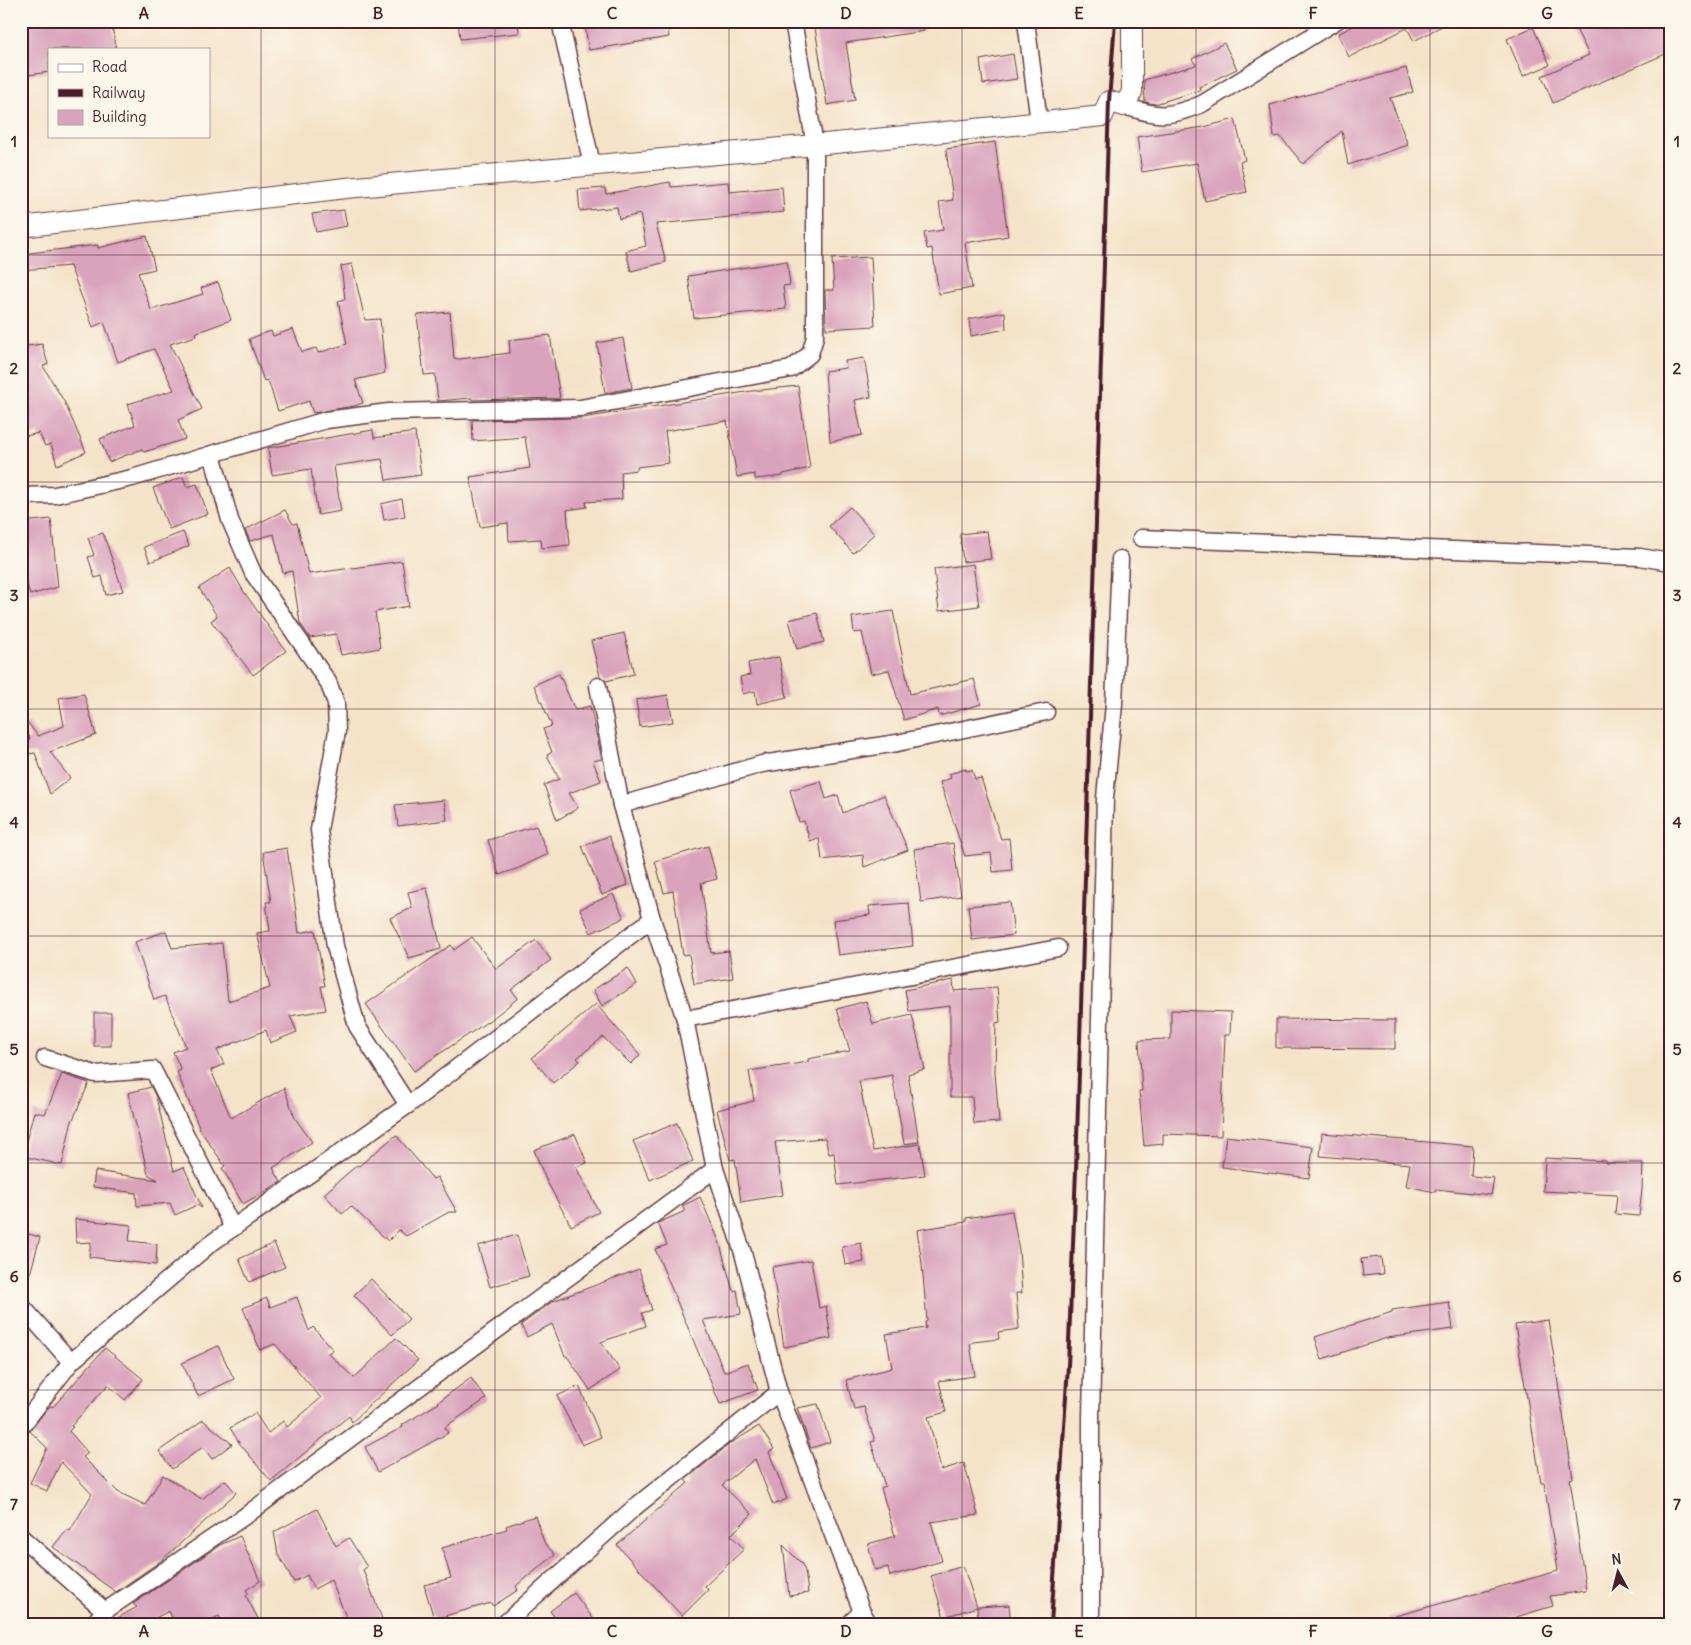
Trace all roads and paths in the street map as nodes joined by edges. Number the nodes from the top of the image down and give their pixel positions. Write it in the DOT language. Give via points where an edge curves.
graph roads {
  1 [pos="560,21"];
  2 [pos="793,21"];
  3 [pos="1026,21"];
  4 [pos="1132,21"];
  5 [pos="1336,21"];
  6 [pos="1124,106"];
  7 [pos="1039,122"];
  8 [pos="815,145"];
  9 [pos="592,165"];
  10 [pos="21,227"];
  11 [pos="212,454"];
  12 [pos="21,496"];
  13 [pos="1141,538"];
  14 [pos="1120,559"];
  15 [pos="1670,562"];
  16 [pos="598,686"];
  17 [pos="1046,712"];
  18 [pos="621,805"];
  19 [pos="652,918"];
  20 [pos="1058,948"];
  21 [pos="685,1019"];
  22 [pos="45,1058"];
  23 [pos="408,1105"];
  24 [pos="715,1169"];
  25 [pos="232,1228"];
  26 [pos="21,1305"];
  27 [pos="71,1362"];
  28 [pos="779,1392"];
  29 [pos="21,1427"];
  30 [pos="21,1538"];
  31 [pos="105,1610"];
  32 [pos="865,1618"];
  33 [pos="93,1624"];
  34 [pos="504,1624"];
  35 [pos="849,1624"];
  36 [pos="1091,1624"];
  1 -- 9 [label="street"];
  2 -- 8 [label="street"];
  3 -- 7 [label="street"];
  4 -- 6 [label="street" via="1132,92"];
  5 -- 6 [label="street" via="1202,104 1179,114 1154,116"];
  6 -- 7 [label="street" via="1108,101 1104,116"];
  7 -- 8 [label="street"];
  8 -- 9 [label="street"];
  8 -- 11 [label="street" via="815,337 810,354 791,369 580,408 388,412 326,420"];
  9 -- 10 [label="street" via="346,188"];
  11 -- 12 [label="street" via="132,478 55,495"];
  11 -- 23 [label="street" via="230,520 253,573 328,682 336,703 337,731 320,830 335,946 357,1026"];
  13 -- 15 [label="street" via="1640,557"];
  14 -- 36 [label="street" via="1114,704 1105,798 1091,1418"];
  16 -- 18 [label="street"];
  17 -- 18 [label="street" via="897,743 762,764"];
  18 -- 19 [label="street"];
  19 -- 21 [label="street"];
  19 -- 23 [label="street"];
  20 -- 21 [label="street"];
  21 -- 24 [label="street"];
  22 -- 25 [label="street" via="95,1074 153,1070"];
  23 -- 25 [label="street"];
  24 -- 28 [label="street" via="743,1253"];
  24 -- 31 [label="street" via="245,1516"];
  25 -- 27 [label="street"];
  26 -- 27 [label="street"];
  27 -- 29 [label="street"];
  28 -- 32 [label="street"];
  28 -- 34 [label="street" via="635,1507"];
  30 -- 31 [label="street"];
  31 -- 33 [label="street"];
  32 -- 35 [label="street"];
}
